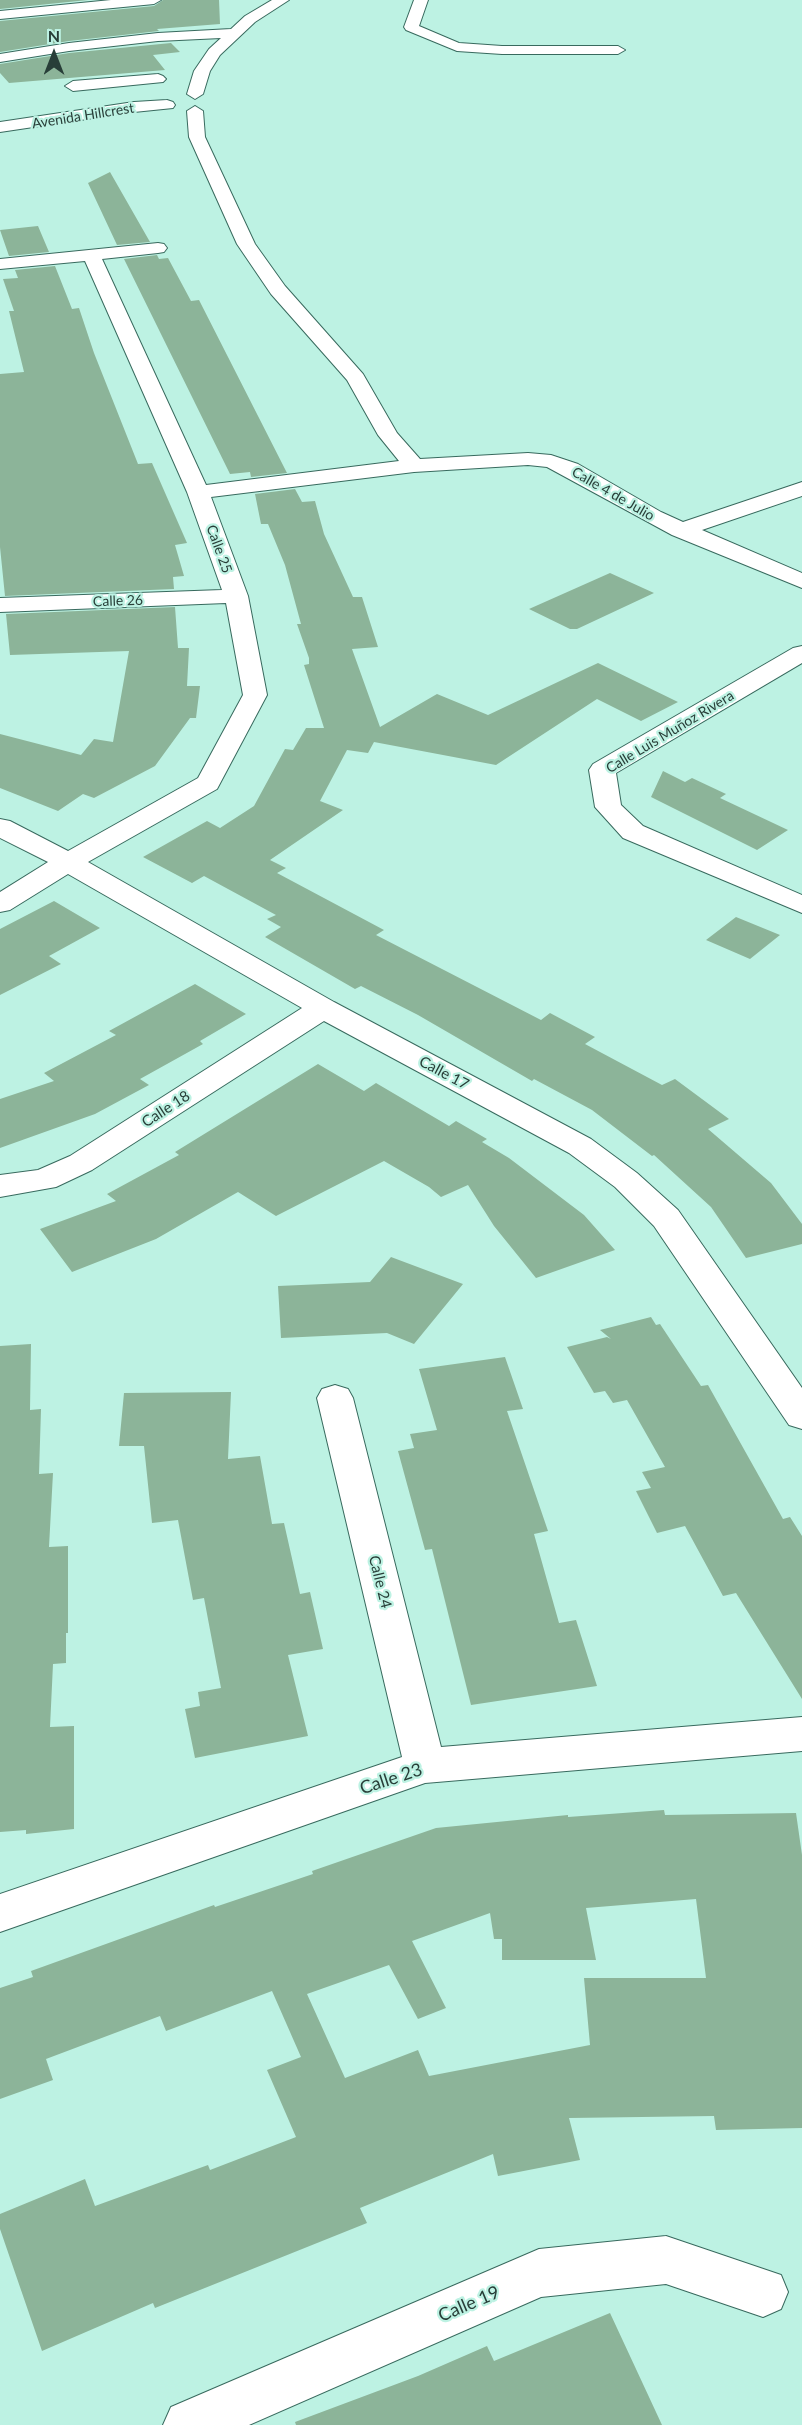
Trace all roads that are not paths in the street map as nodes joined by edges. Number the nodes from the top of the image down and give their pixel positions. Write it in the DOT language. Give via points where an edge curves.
graph roads {
  1 [pos="154,0"];
  2 [pos="282,0"];
  3 [pos="421,0"];
  4 [pos="0,15"];
  5 [pos="234,33"];
  6 [pos="618,50"];
  7 [pos="0,58"];
  8 [pos="55,60"];
  9 [pos="158,79"];
  10 [pos="73,86"];
  11 [pos="203,103"];
  12 [pos="93,114"];
  13 [pos="0,127"];
  14 [pos="158,248"];
  15 [pos="91,256"];
  16 [pos="0,264"];
  17 [pos="414,466"];
  18 [pos="802,489"];
  19 [pos="198,492"];
  20 [pos="680,530"];
  21 [pos="802,581"];
  22 [pos="236,596"];
  23 [pos="0,605"];
  24 [pos="802,653"];
  25 [pos="0,827"];
  26 [pos="68,862"];
  27 [pos="0,904"];
  28 [pos="802,905"];
  29 [pos="323,1008"];
  30 [pos="0,1186"];
  31 [pos="335,1398"];
  32 [pos="802,1416"];
  33 [pos="802,1734"];
  34 [pos="425,1766"];
  35 [pos="0,1913"];
  36 [pos="763,2292"];
  37 [pos="189,2425"];
  1 -- 4 [label="street"];
  2 -- 5 [label="street"];
  3 -- 6 [label="street" via="411,27 457,47"];
  5 -- 8 [label="street" via="158,37"];
  5 -- 11 [label="street" via="214,52 202,71"];
  7 -- 8 [label="street"];
  8 -- 10 [label="street"];
  9 -- 10 [label="street"];
  10 -- 12 [label="street"];
  11 -- 12 [label="street, Avenida Hillcrest" via="177,110 167,105"];
  11 -- 17 [label="street" via="196,137 246,244 278,290 356,378 388,435"];
  12 -- 13 [label="street, Avenida Hillcrest"];
  14 -- 15 [label="street"];
  15 -- 16 [label="street"];
  15 -- 19 [label="street, Calle 25"];
  17 -- 19 [label="street"];
  17 -- 20 [label="street, Calle 4 de Julio" via="552,461"];
  18 -- 20 [label="street"];
  19 -- 22 [label="street, Calle 25"];
  20 -- 21 [label="street, Calle 4 de Julio"];
  22 -- 23 [label="street, Calle 26"];
  22 -- 26 [label="street, Calle 25" via="255,694 208,783"];
  24 -- 28 [label="street, Calle Luis Muñoz Rivera" via="602,770 608,807 633,832"];
  25 -- 26 [label="street, Calle 17"];
  26 -- 27 [label="street, Calle 25"];
  26 -- 29 [label="street, Calle 17"];
  29 -- 30 [label="street, Calle 18" via="81,1163 45,1180"];
  29 -- 32 [label="street, Calle 17" via="580,1146 626,1180 666,1218"];
  31 -- 34 [label="street, Calle 24"];
  33 -- 34 [label="street, Calle 23"];
  34 -- 35 [label="street, Calle 23"];
  36 -- 37 [label="street, Calle 19" via="666,2260 540,2274"];
}
